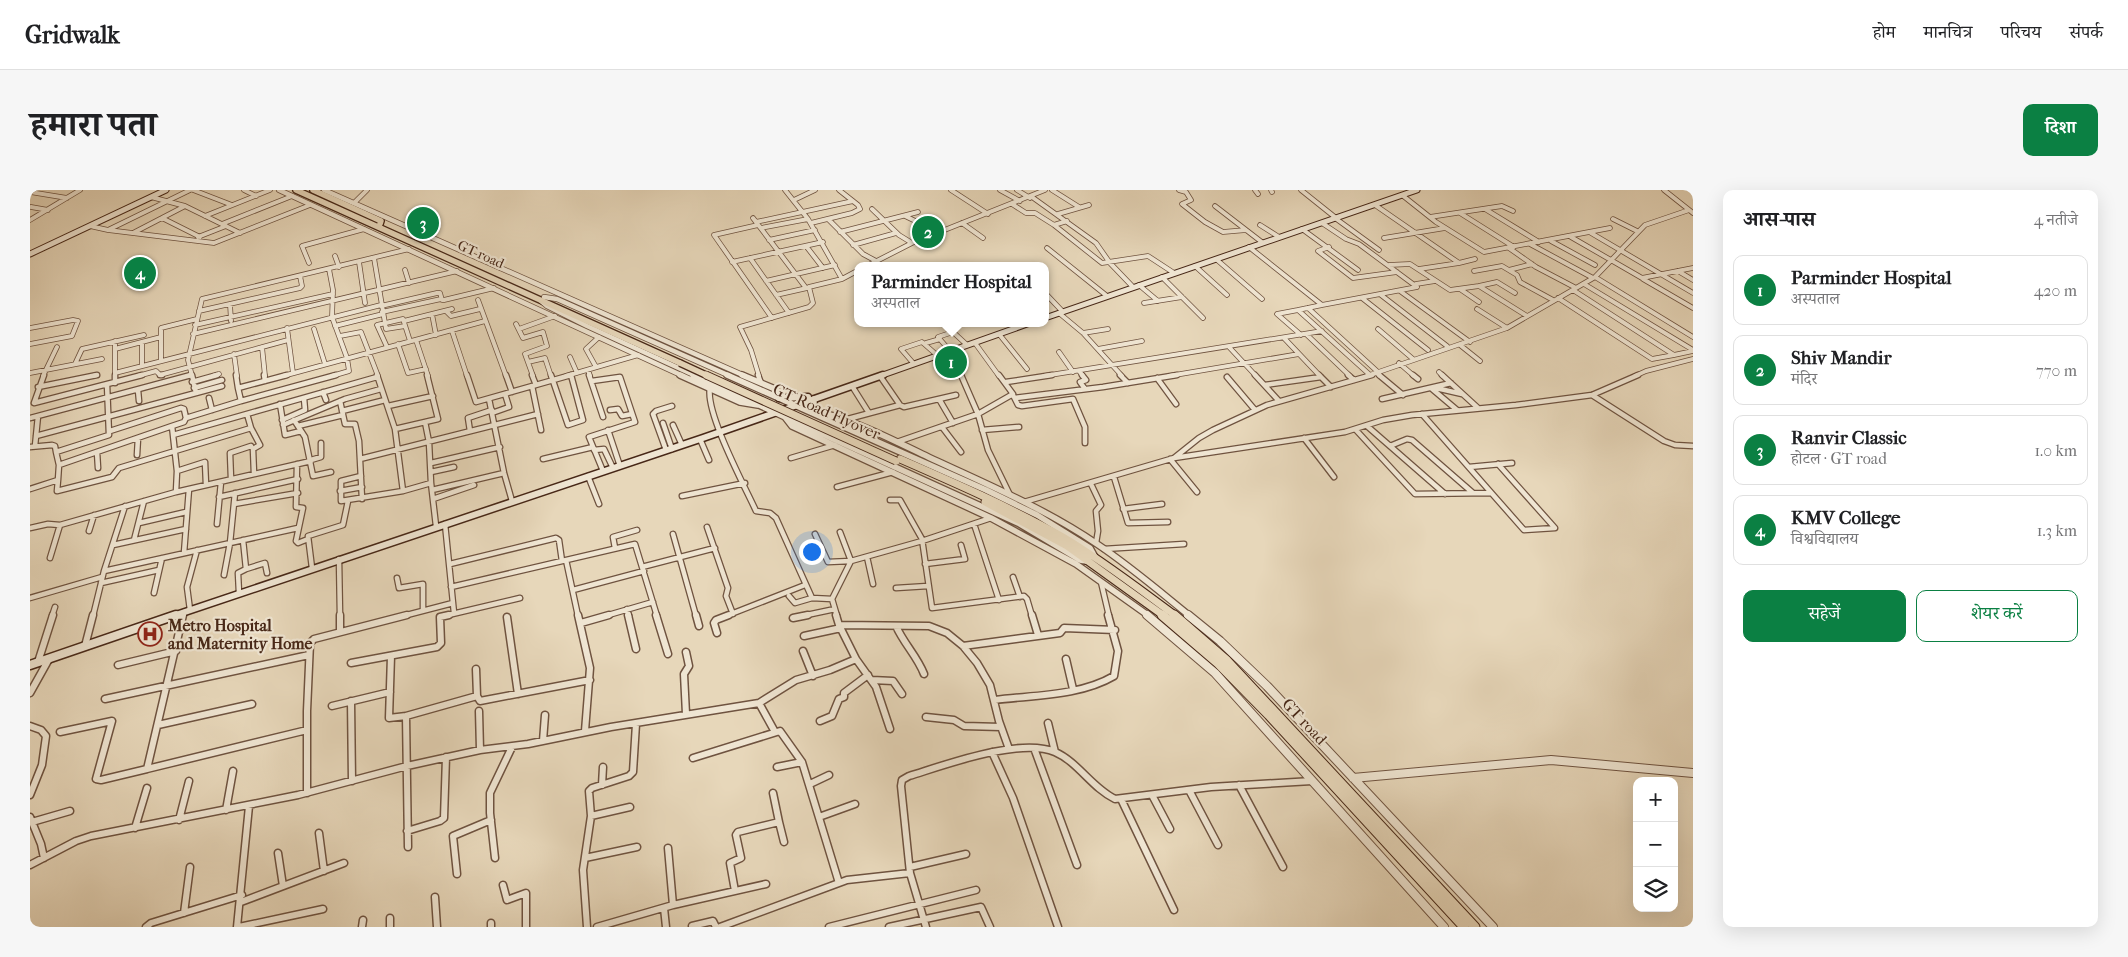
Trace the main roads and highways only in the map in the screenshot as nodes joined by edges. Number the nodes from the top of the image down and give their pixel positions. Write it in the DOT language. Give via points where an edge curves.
graph roads {
  1 [pos="166,190"];
  2 [pos="288,190"];
  3 [pos="296,190"];
  4 [pos="305,190"];
  5 [pos="313,190"];
  6 [pos="1416,190"];
  7 [pos="158,192"];
  8 [pos="124,208"];
  9 [pos="380,226"];
  10 [pos="30,252"];
  11 [pos="542,298"];
  12 [pos="1049,316"];
  13 [pos="1010,327"];
  14 [pos="778,398"];
  15 [pos="811,398"];
  16 [pos="813,410"];
  17 [pos="1092,560"];
  18 [pos="30,665"];
  19 [pos="1464,927"];
  20 [pos="1475,927"];
  1 -- 7 [label="main road"];
  2 -- 9 [label="highway" via="366,225"];
  3 -- 9 [label="highway"];
  4 -- 9 [label="highway"];
  5 -- 9 [label="highway" via="380,221"];
  6 -- 12 [label="main road"];
  7 -- 8 [label="main road"];
  7 -- 8 [label="main road"];
  8 -- 10 [label="main road"];
  8 -- 10 [label="main road"];
  9 -- 11 [label="highway, GT road"];
  11 -- 17 [label="highway, GT Road Flyover, bridge" via="898,460 1000,509"];
  13 -- 15 [label="main road" via="967,346"];
  14 -- 15 [label="main road"];
  15 -- 16 [label="main road"];
  15 -- 18 [label="main road" via="669,450"];
  17 -- 19 [label="highway, GT road" via="1218,663 1269,714"];
  17 -- 20 [label="highway, GT road" via="1177,617 1227,661"];
}
